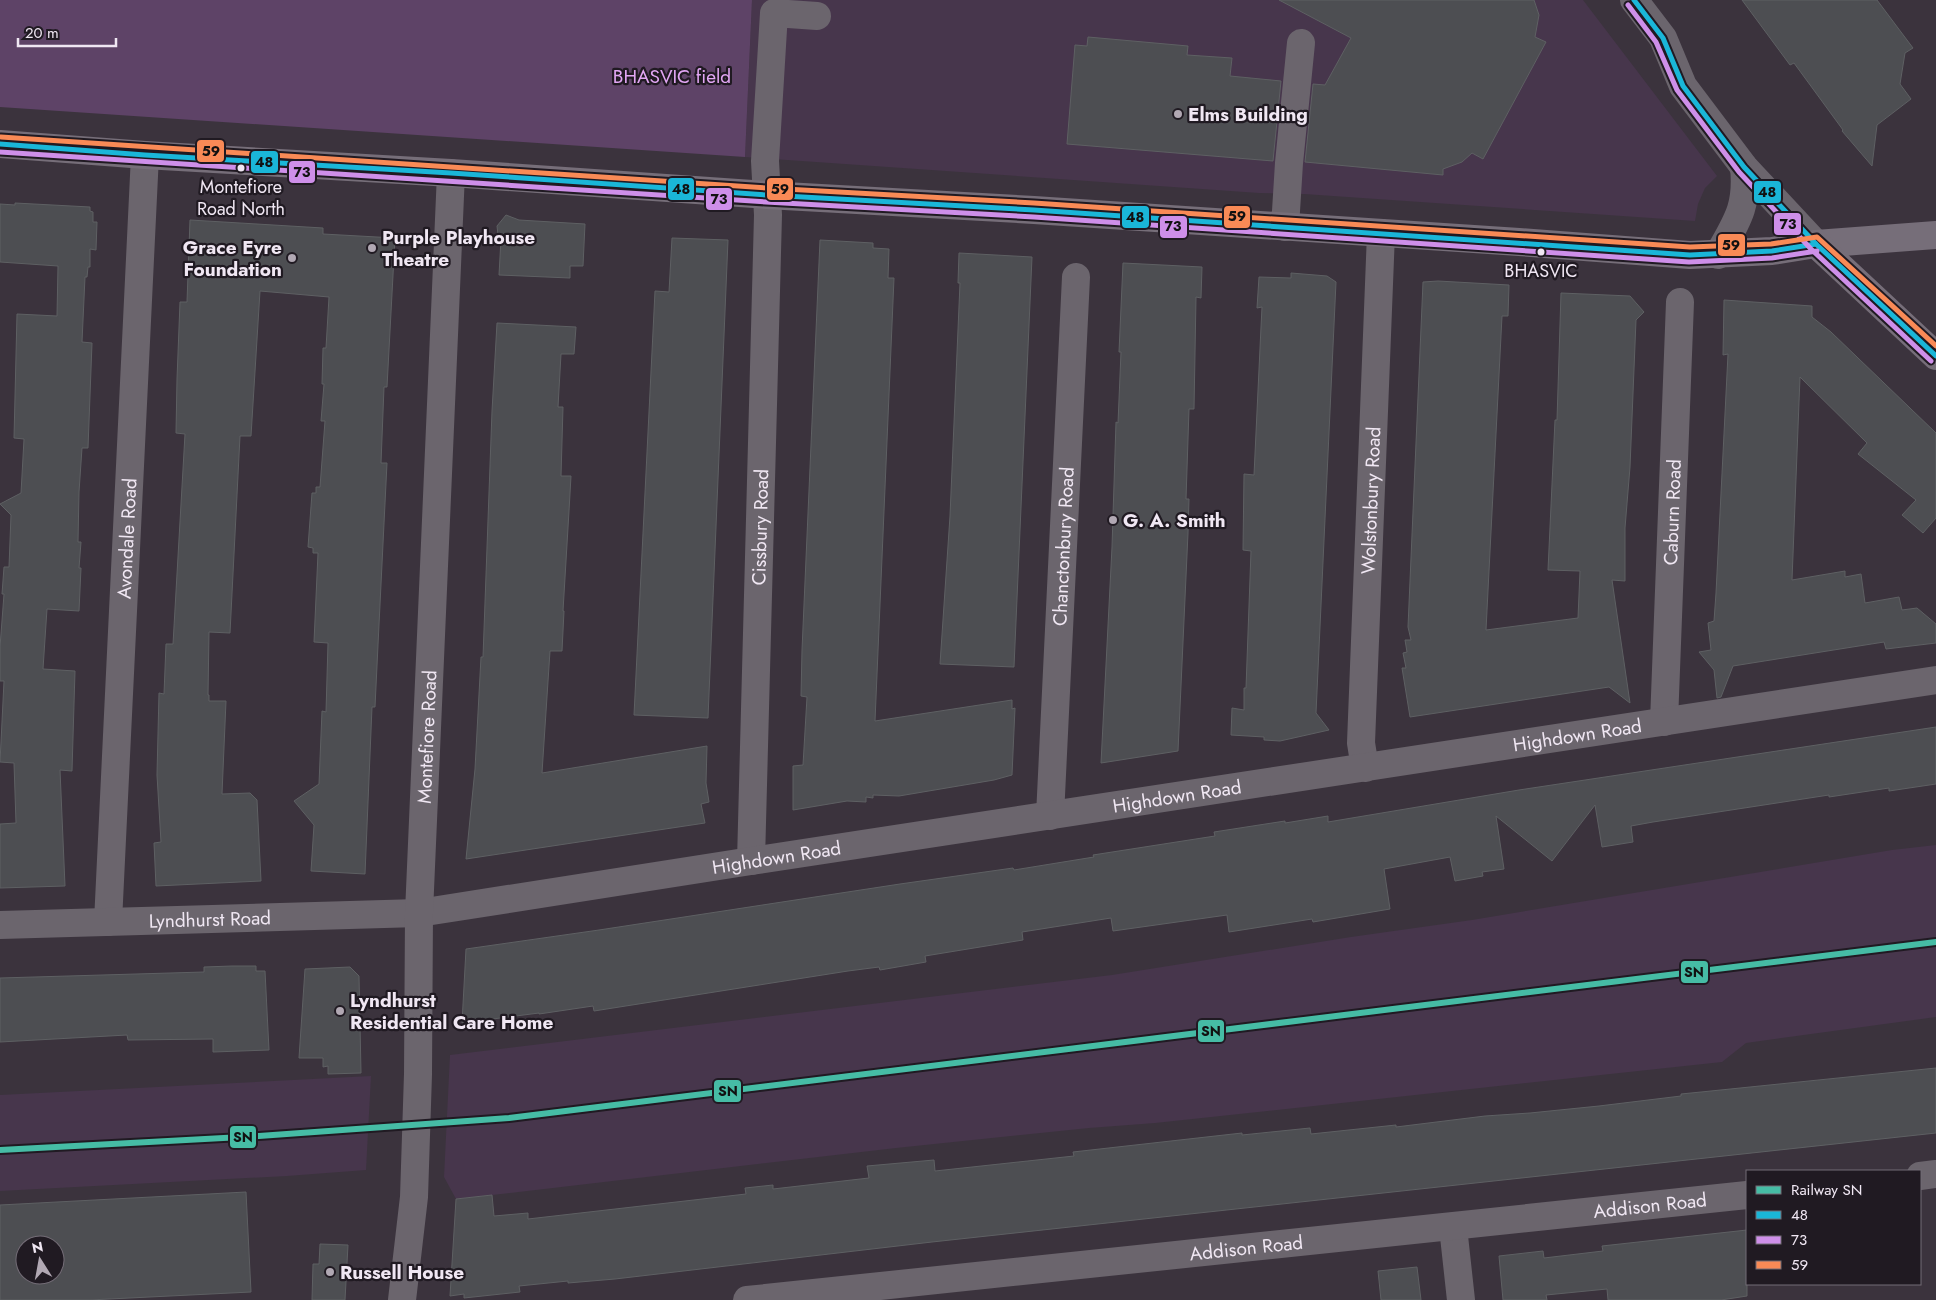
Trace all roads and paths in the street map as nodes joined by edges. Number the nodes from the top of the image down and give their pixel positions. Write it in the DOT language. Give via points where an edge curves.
graph roads {
  1 [pos="1634,0"];
  2 [pos="817,16"];
  3 [pos="1301,43"];
  4 [pos="0,144"];
  5 [pos="145,155"];
  6 [pos="1744,167"];
  7 [pos="451,173"];
  8 [pos="766,196"];
  9 [pos="1285,227"];
  10 [pos="1381,233"];
  11 [pos="1936,235"];
  12 [pos="1816,244"];
  13 [pos="1718,255"];
  14 [pos="1076,277"];
  15 [pos="1680,302"];
  16 [pos="1936,356"];
  17 [pos="1936,680"];
  18 [pos="1664,722"];
  19 [pos="1365,768"];
  20 [pos="1050,816"];
  21 [pos="751,860"];
  22 [pos="419,914"];
  23 [pos="108,922"];
  24 [pos="0,925"];
  25 [pos="1936,1174"];
  26 [pos="1921,1176"];
  27 [pos="1746,1195"];
  28 [pos="1453,1227"];
  29 [pos="402,1300"];
  30 [pos="747,1300"];
  31 [pos="1461,1300"];
  1 -- 6 [label="street" via="1663,38 1683,86"];
  2 -- 8 [label="street, Cissbury Road" via="774,13 765,161"];
  3 -- 9 [label="street"];
  4 -- 5 [label="main road"];
  5 -- 7 [label="main road"];
  5 -- 23 [label="street, Avondale Road"];
  6 -- 12 [label="street"];
  6 -- 13 [label="street" via="1744,203"];
  7 -- 8 [label="main road"];
  7 -- 22 [label="street, Montefiore Road"];
  8 -- 9 [label="main road"];
  8 -- 21 [label="street, Cissbury Road"];
  9 -- 10 [label="main road"];
  10 -- 13 [label="main road"];
  10 -- 19 [label="street, Wolstonbury Road" via="1361,743"];
  11 -- 12 [label="main road"];
  12 -- 13 [label="main road"];
  12 -- 16 [label="main road"];
  14 -- 20 [label="street, Chanctonbury Road"];
  15 -- 18 [label="street, Caburn Road"];
  17 -- 18 [label="street, Highdown Road"];
  18 -- 19 [label="street, Highdown Road"];
  19 -- 20 [label="street, Highdown Road"];
  20 -- 21 [label="street, Highdown Road"];
  21 -- 22 [label="street, Highdown Road"];
  22 -- 23 [label="street, Lyndhurst Road"];
  22 -- 29 [label="street, Montefiore Road" via="414,1197"];
  23 -- 24 [label="street, Lyndhurst Road"];
  25 -- 26 [label="street"];
  27 -- 28 [label="street, Addison Road"];
  28 -- 30 [label="street, Addison Road"];
  28 -- 31 [label="street"];
}
